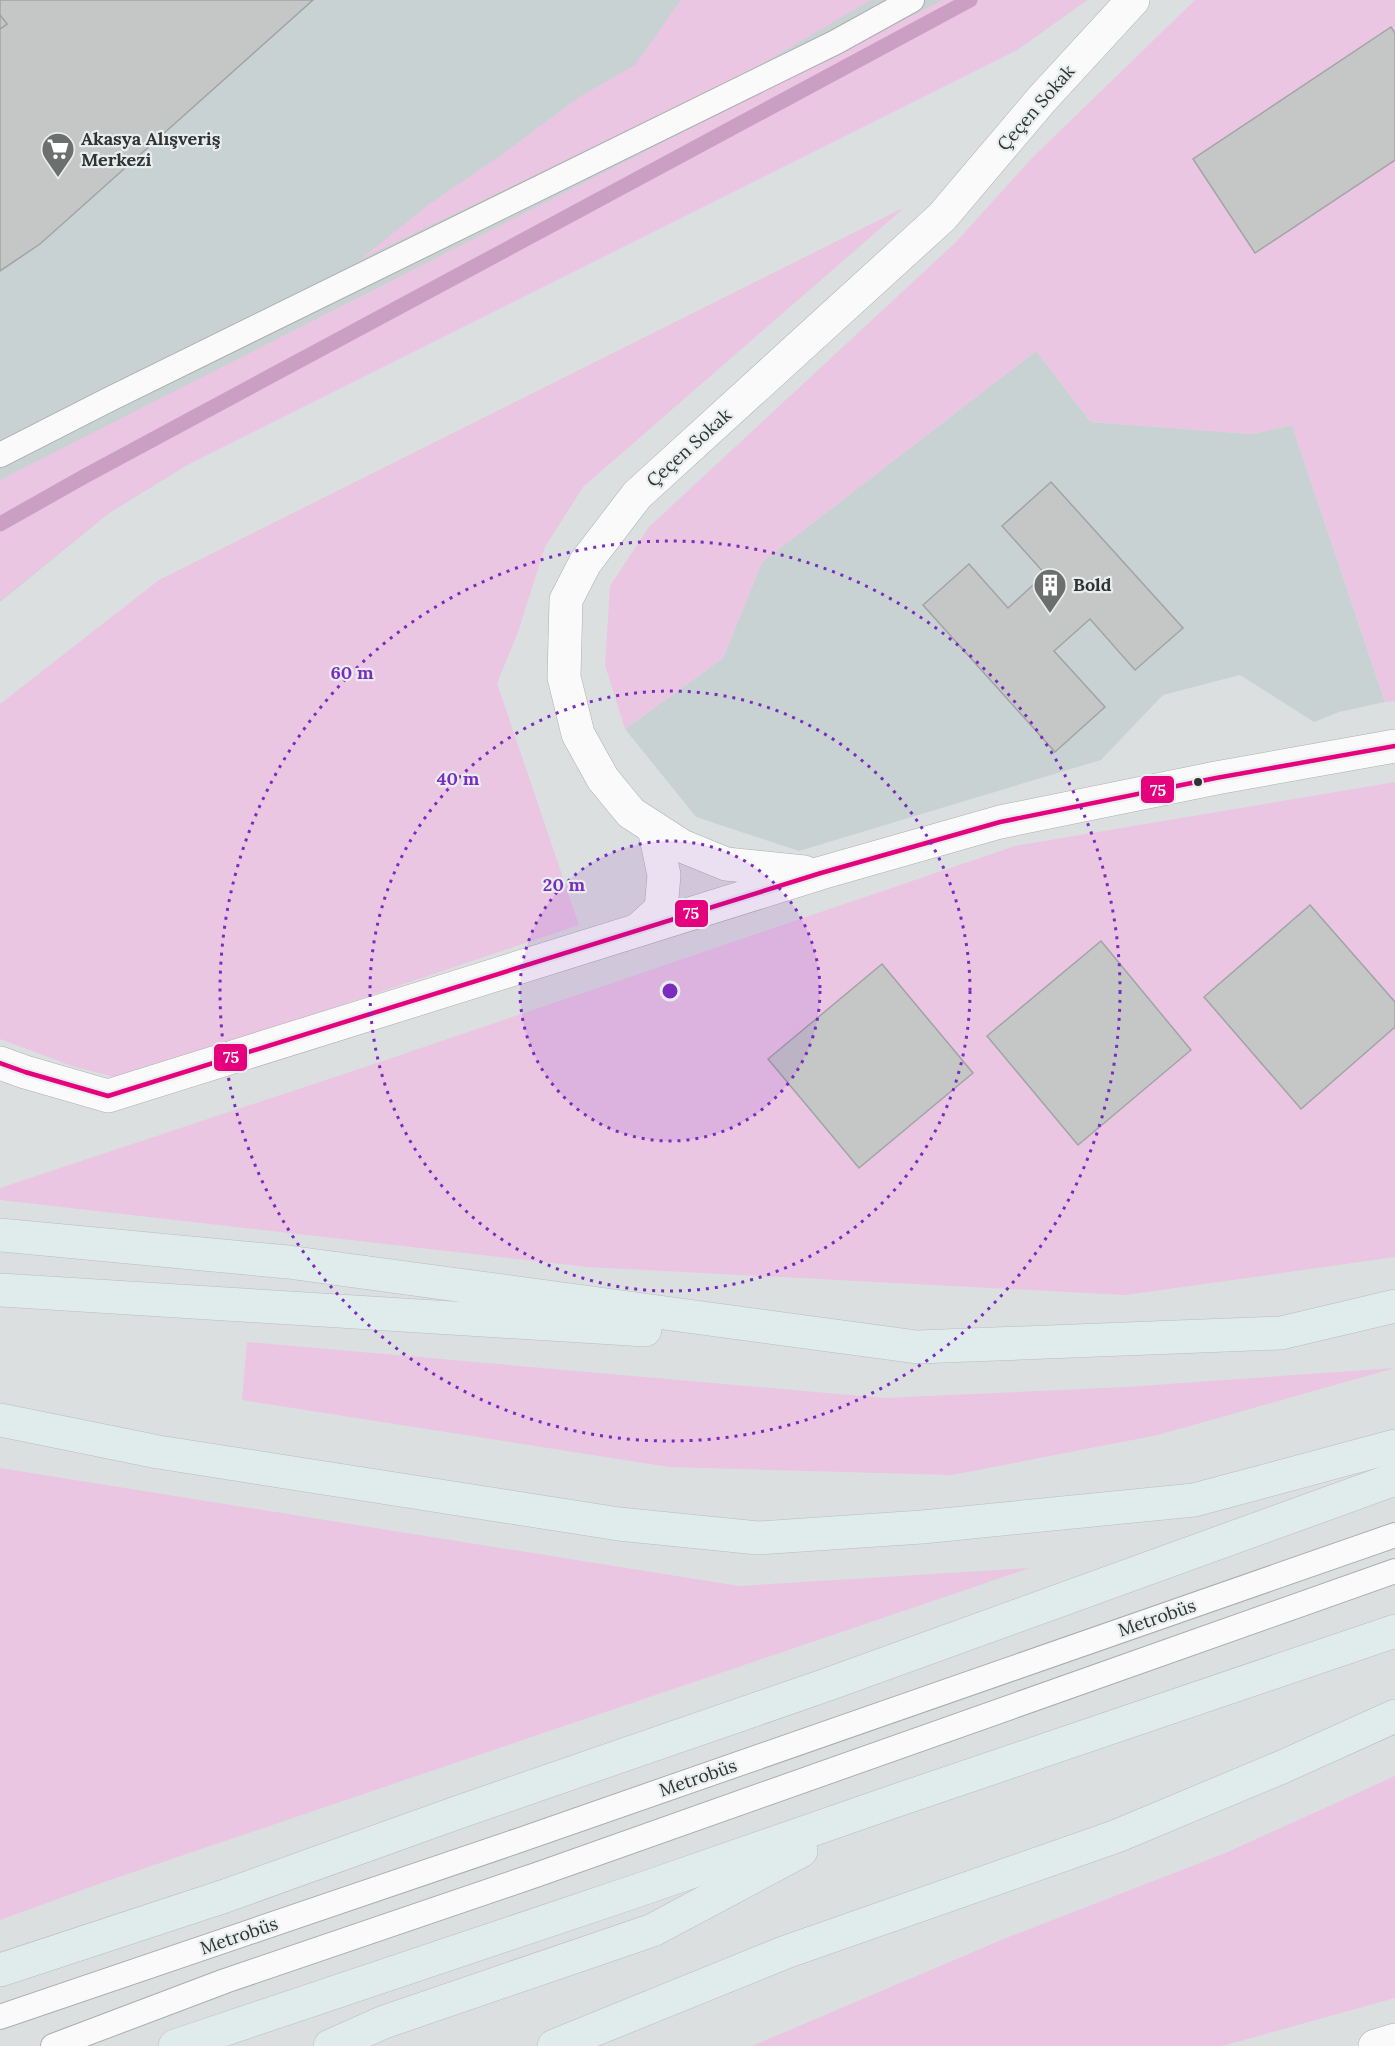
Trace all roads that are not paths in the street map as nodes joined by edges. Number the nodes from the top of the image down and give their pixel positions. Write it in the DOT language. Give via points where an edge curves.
graph roads {
  1 [pos="912,0"];
  2 [pos="1133,0"];
  3 [pos="0,454"];
  4 [pos="1395,746"];
  5 [pos="654,828"];
  6 [pos="821,873"];
  7 [pos="638,930"];
  8 [pos="0,1063"];
  9 [pos="0,1235"];
  10 [pos="0,1290"];
  11 [pos="1395,1306"];
  12 [pos="917,1347"];
  13 [pos="0,1420"];
  14 [pos="1395,1446"];
  15 [pos="1395,1479"];
  16 [pos="1395,1536"];
  17 [pos="1395,1571"];
  18 [pos="1395,1631"];
  19 [pos="1395,1716"];
  20 [pos="892,1802"];
  21 [pos="0,1970"];
  22 [pos="0,2017"];
  23 [pos="1395,2040"];
  24 [pos="53,2046"];
  25 [pos="175,2046"];
  26 [pos="330,2046"];
  27 [pos="554,2046"];
  28 [pos="1375,2046"];
  1 -- 3 [label="lane" via="836,42"];
  2 -- 5 [label="street, Çeçen Sokak" via="942,217 637,495 585,563 566,600 564,677 579,734 603,779 631,813"];
  4 -- 6 [label="street" via="1000,822"];
  5 -- 6 [label="street, Çeçen Sokak" via="682,846 726,864"];
  5 -- 7 [label="street" via="664,875 661,909"];
  6 -- 7 [label="street"];
  7 -- 8 [label="street" via="108,1096"];
  9 -- 12 [label="highway" via="288,1262"];
  10 -- 12 [label="highway"];
  11 -- 12 [label="highway" via="1281,1334"];
  13 -- 14 [label="highway" via="170,1454 619,1524 758,1538 922,1527 1194,1500"];
  15 -- 21 [label="highway" via="826,1685 225,1896"];
  16 -- 22 [label="lane, Metrobüs"];
  17 -- 24 [label="lane, Metrobüs" via="225,1981"];
  18 -- 20 [label="highway"];
  19 -- 27 [label="highway" via="1117,1836 786,1952"];
  20 -- 25 [label="highway"];
  20 -- 26 [label="highway" via="653,1930 384,2022"];
  23 -- 28 [label="street"];
}
